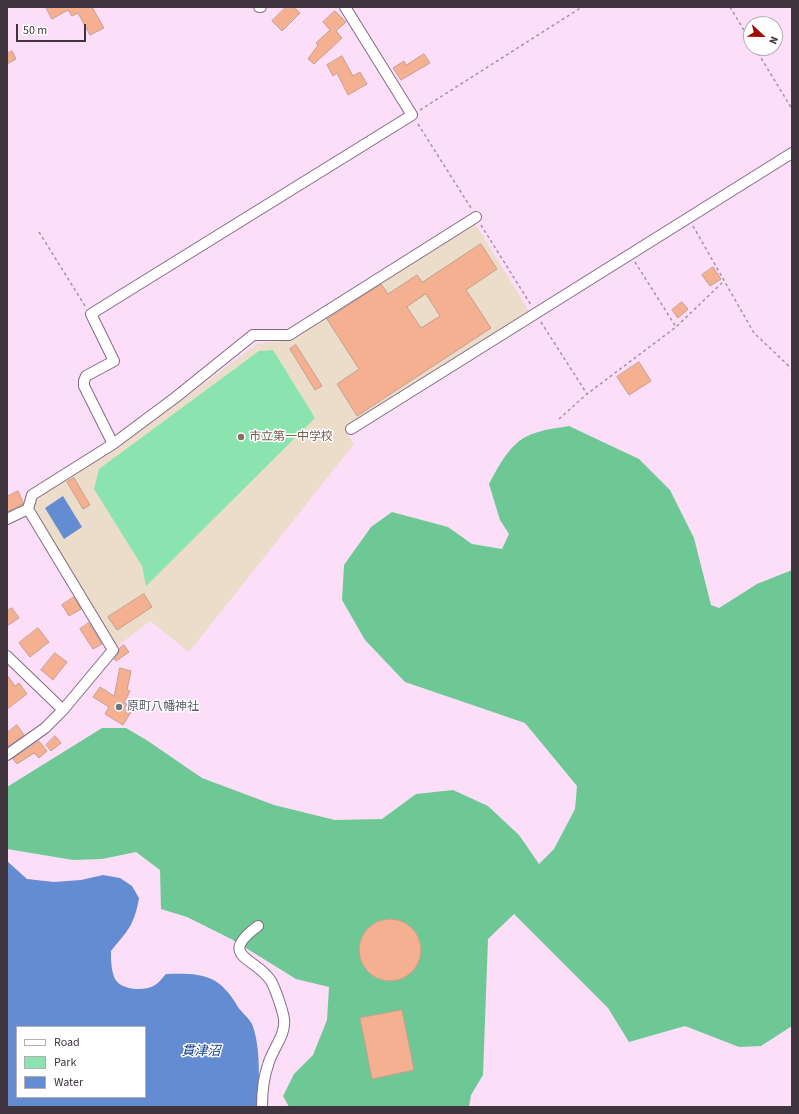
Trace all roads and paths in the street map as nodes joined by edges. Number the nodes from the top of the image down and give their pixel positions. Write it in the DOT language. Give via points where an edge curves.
graph roads {
  1 [pos="345,7"];
  2 [pos="582,7"];
  3 [pos="730,7"];
  4 [pos="743,29"];
  5 [pos="760,56"];
  6 [pos="792,109"];
  7 [pos="412,114"];
  8 [pos="792,153"];
  9 [pos="476,217"];
  10 [pos="688,218"];
  11 [pos="39,232"];
  12 [pos="630,254"];
  13 [pos="724,282"];
  14 [pos="535,313"];
  15 [pos="90,314"];
  16 [pos="676,327"];
  17 [pos="792,369"];
  18 [pos="587,394"];
  19 [pos="559,419"];
  20 [pos="351,429"];
  21 [pos="113,444"];
  22 [pos="28,508"];
  23 [pos="7,519"];
  24 [pos="7,656"];
  25 [pos="63,710"];
  26 [pos="7,755"];
  27 [pos="258,926"];
  28 [pos="262,1107"];
  1 -- 7 [label="street"];
  2 -- 7 [label="path"];
  3 -- 4 [label="path"];
  5 -- 6 [label="path"];
  7 -- 15 [label="street"];
  8 -- 10 [label="street"];
  9 -- 21 [label="street" via="289,335 253,335"];
  10 -- 12 [label="street"];
  10 -- 13 [label="path"];
  11 -- 15 [label="path"];
  12 -- 14 [label="street"];
  12 -- 16 [label="path"];
  13 -- 16 [label="path"];
  13 -- 17 [label="path" via="754,333"];
  14 -- 18 [label="path"];
  14 -- 20 [label="street"];
  15 -- 21 [label="street" via="114,361 86,376 84,386"];
  16 -- 18 [label="path"];
  18 -- 19 [label="path"];
  21 -- 22 [label="street" via="32,495"];
  22 -- 23 [label="street"];
  22 -- 25 [label="street" via="113,650"];
  24 -- 25 [label="street"];
  25 -- 26 [label="street" via="45,728"];
  27 -- 28 [label="street" via="244,936 239,944 240,951 245,959 270,981 284,1019 282,1034 268,1064 262,1090"];
}
